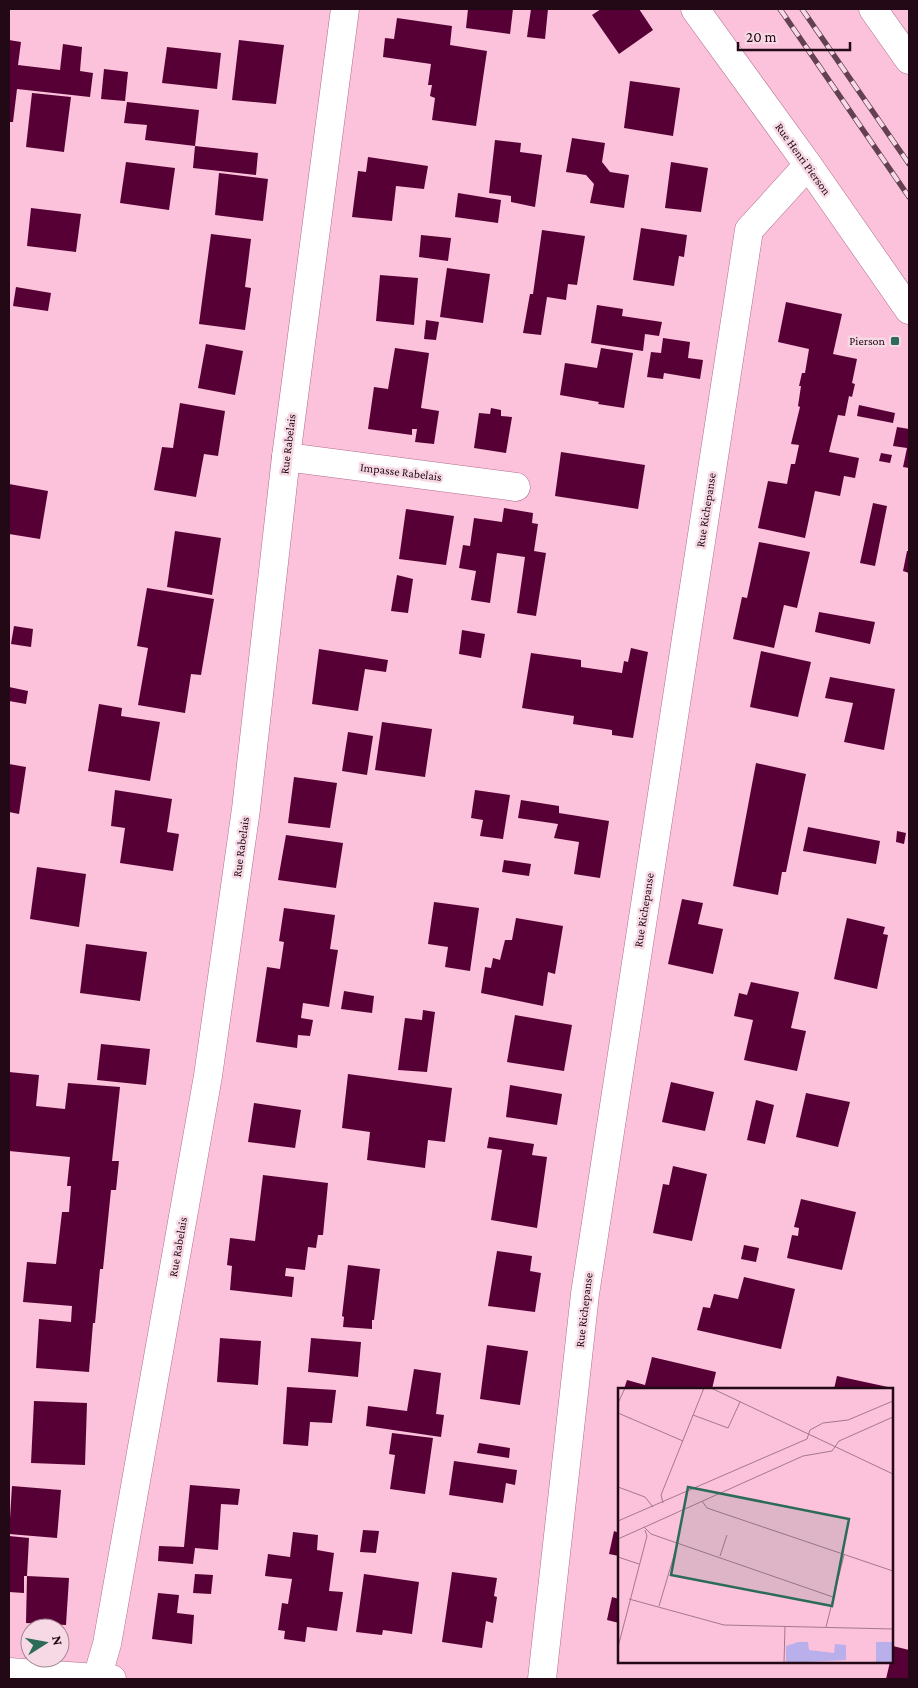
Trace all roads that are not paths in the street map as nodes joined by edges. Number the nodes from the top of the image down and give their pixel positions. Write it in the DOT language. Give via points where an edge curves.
graph roads {
  1 [pos="339,9"];
  2 [pos="345,9"];
  3 [pos="695,9"];
  4 [pos="874,9"];
  5 [pos="909,60"];
  6 [pos="808,165"];
  7 [pos="909,310"];
  8 [pos="286,457"];
  9 [pos="516,487"];
  10 [pos="9,1672"];
  11 [pos="104,1679"];
  12 [pos="542,1679"];
  1 -- 2 [label="street"];
  2 -- 8 [label="street, Rue Rabelais"];
  3 -- 6 [label="street, Rue Henri Pierson"];
  4 -- 5 [label="street"];
  6 -- 7 [label="street, Rue Henri Pierson"];
  6 -- 12 [label="street, Rue Richepanse" via="748,230 586,1294"];
  8 -- 9 [label="street, Impasse Rabelais"];
  8 -- 11 [label="street, Rue Rabelais" via="246,809 208,1076 107,1644"];
  10 -- 11 [label="street"];
}
